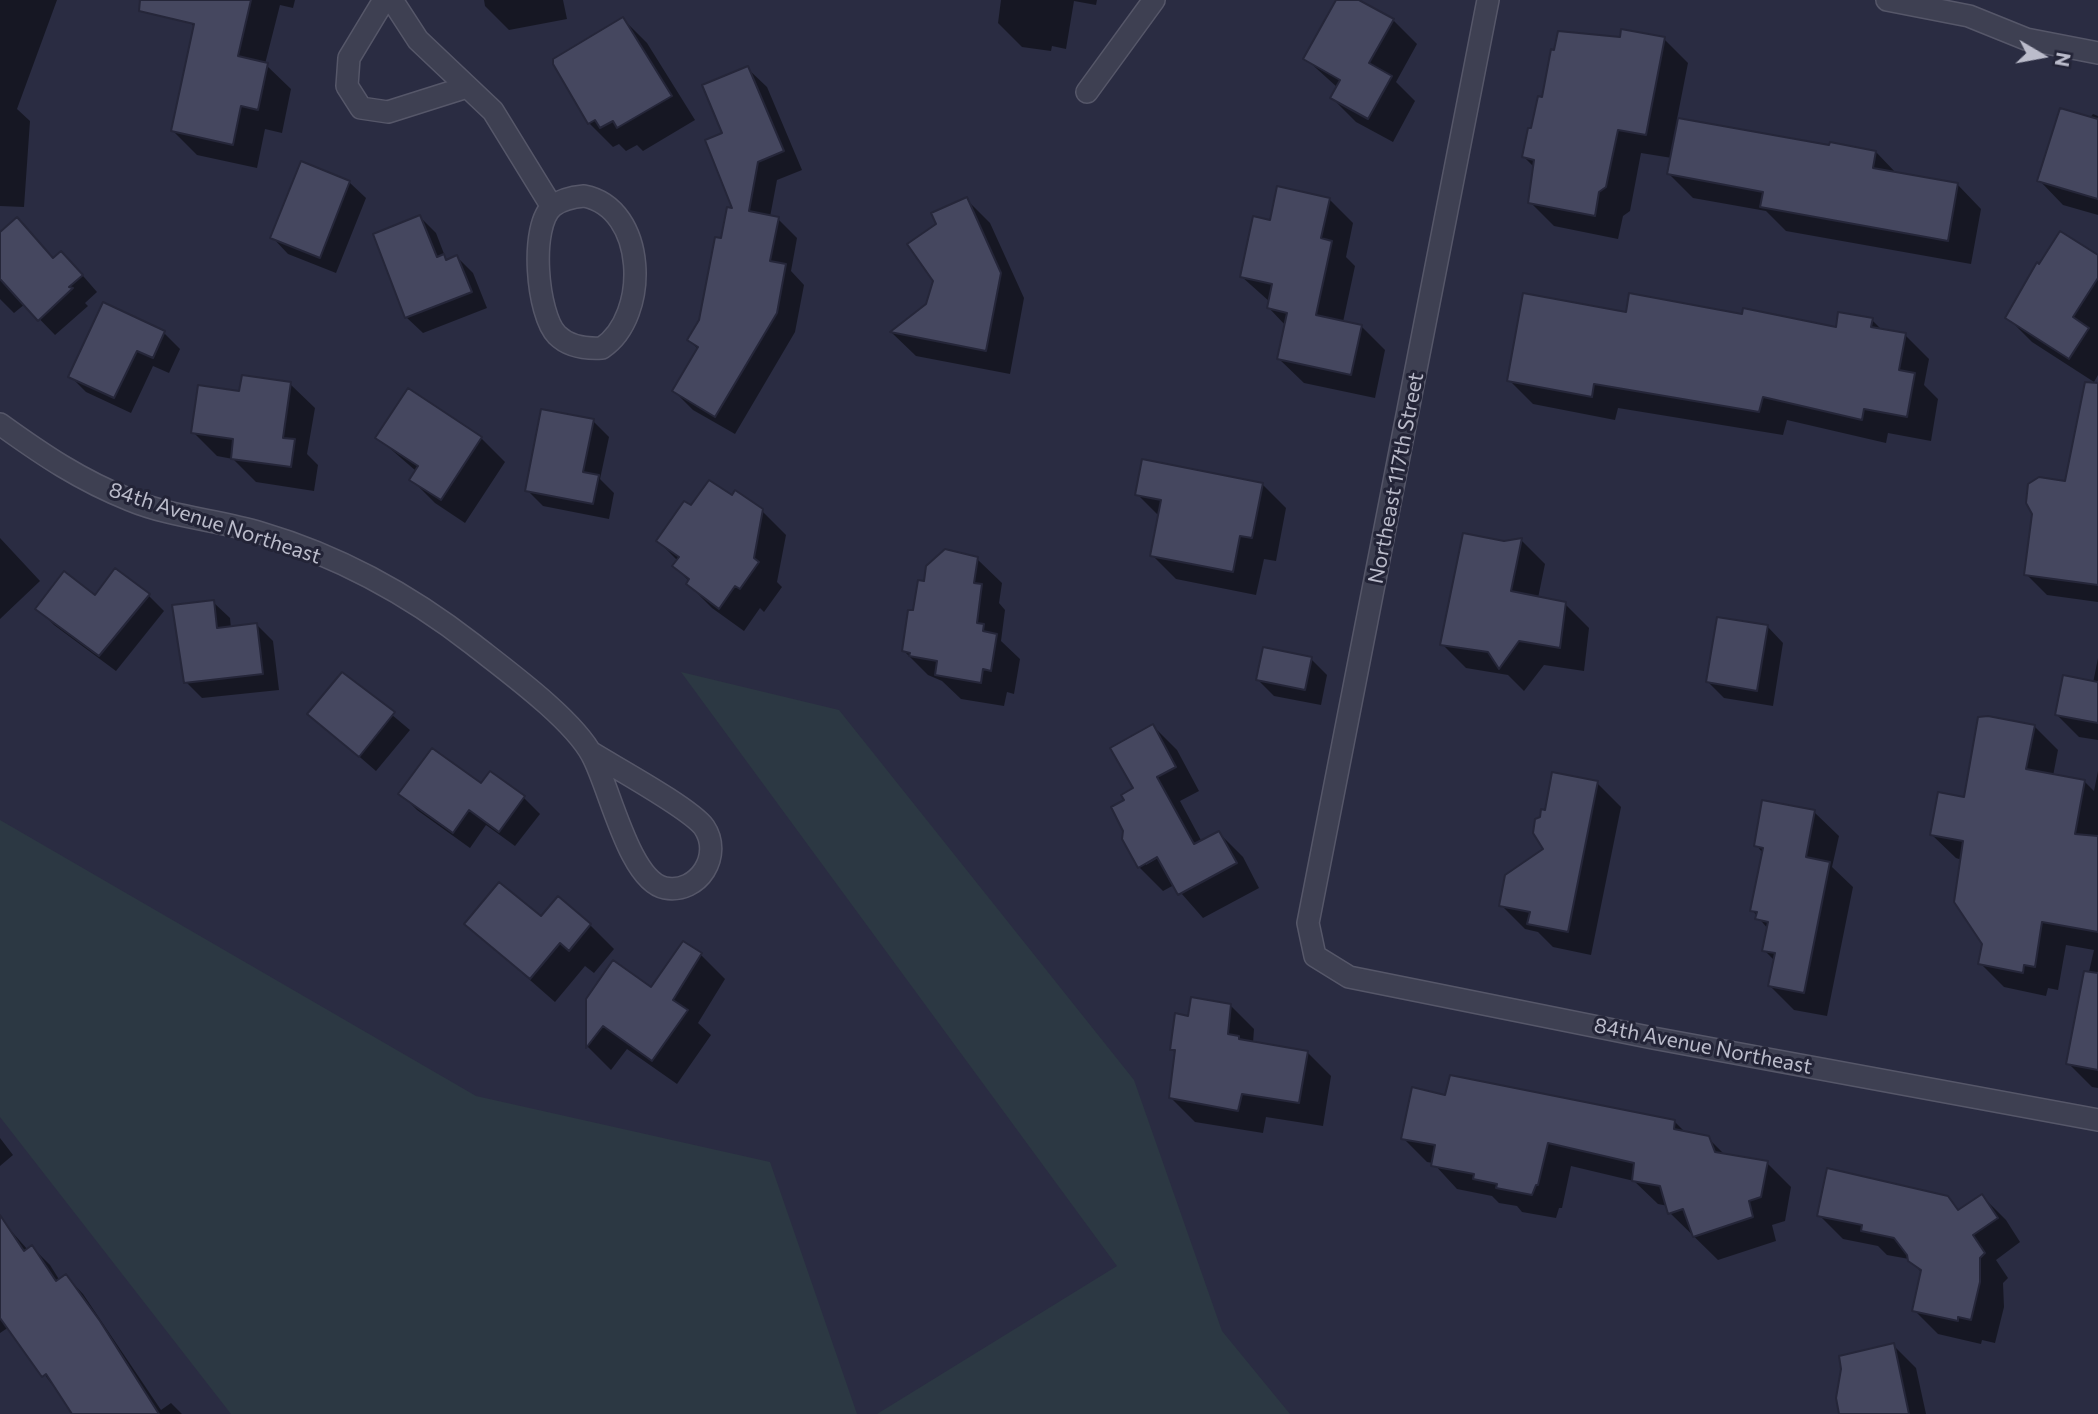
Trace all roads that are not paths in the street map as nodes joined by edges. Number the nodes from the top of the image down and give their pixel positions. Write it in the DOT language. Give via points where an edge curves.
graph roads {
  1 [pos="384,0"];
  2 [pos="392,0"];
  3 [pos="1154,0"];
  4 [pos="1488,0"];
  5 [pos="1887,0"];
  6 [pos="2098,53"];
  7 [pos="467,87"];
  8 [pos="1087,92"];
  9 [pos="552,206"];
  10 [pos="0,424"];
  11 [pos="592,753"];
  12 [pos="1315,956"];
  13 [pos="2098,1120"];
  1 -- 7 [label="street" via="349,58 347,86 361,108 388,112"];
  2 -- 7 [label="street" via="418,40"];
  3 -- 8 [label="street"];
  4 -- 12 [label="street, Northeast 117th Street" via="1308,923"];
  5 -- 6 [label="street" via="1969,16 2026,39"];
  7 -- 9 [label="street" via="493,111"];
  9 -- 9 [label="street" via="584,195 600,199 623,221 631,239 629,313 621,330 602,348 570,345 548,322 539,239"];
  10 -- 11 [label="street, 84th Avenue Northeast" via="61,468 132,501 262,533 349,566 415,601 566,723"];
  11 -- 11 [label="street, 84th Avenue Northeast" via="697,819 710,841 711,854 700,878 677,888 653,883 637,864"];
  12 -- 13 [label="street, 84th Avenue Northeast" via="1349,977"];
}
